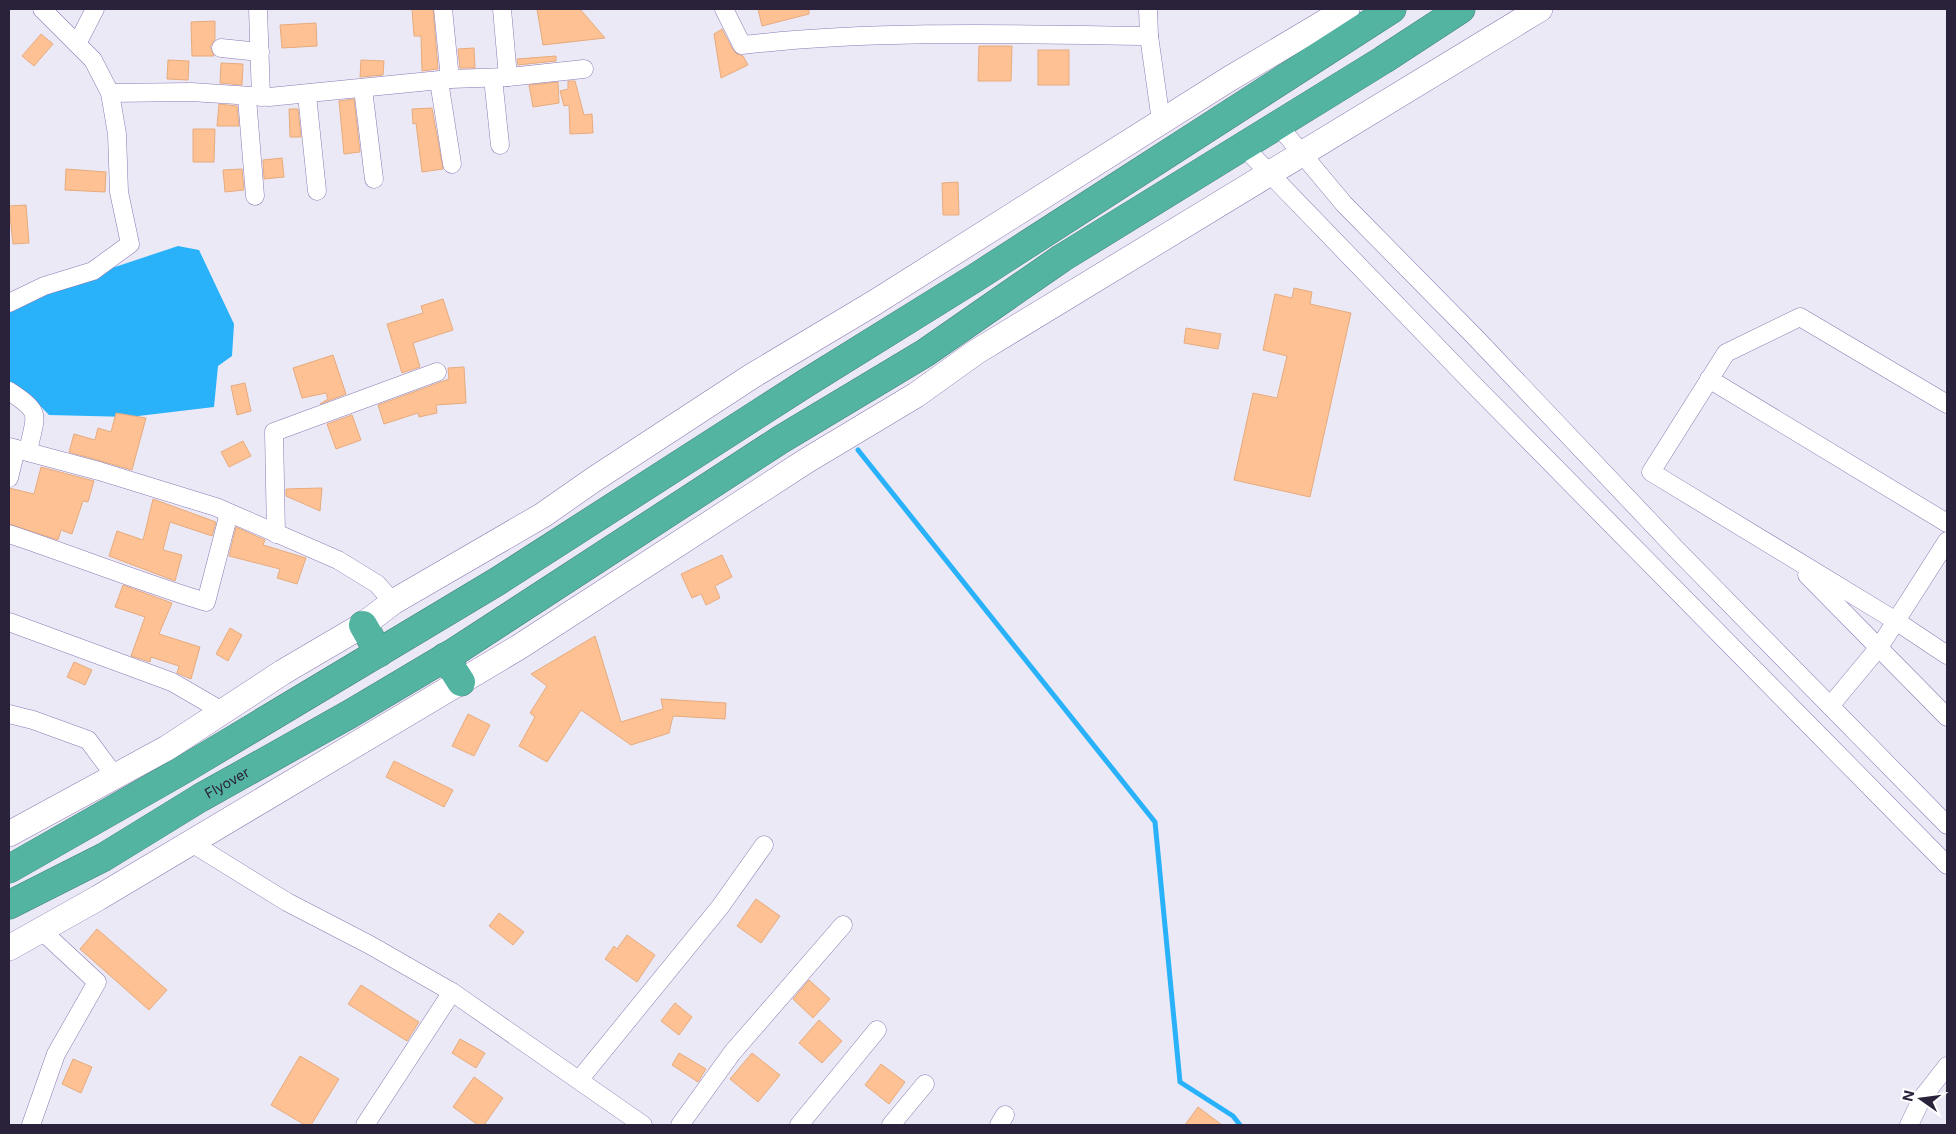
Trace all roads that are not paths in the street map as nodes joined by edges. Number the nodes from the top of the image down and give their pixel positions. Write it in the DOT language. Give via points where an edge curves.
graph roads {
  1 [pos="42,9"];
  2 [pos="95,9"];
  3 [pos="258,9"];
  4 [pos="443,9"];
  5 [pos="502,9"];
  6 [pos="724,9"];
  7 [pos="1148,9"];
  8 [pos="1347,9"];
  9 [pos="1392,9"];
  10 [pos="1461,9"];
  11 [pos="1540,9"];
  12 [pos="1149,36"];
  13 [pos="77,44"];
  14 [pos="221,48"];
  15 [pos="260,52"];
  16 [pos="584,70"];
  17 [pos="500,78"];
  18 [pos="444,80"];
  19 [pos="363,89"];
  20 [pos="110,93"];
  21 [pos="307,95"];
  22 [pos="254,98"];
  23 [pos="1161,121"];
  24 [pos="1278,125"];
  25 [pos="500,145"];
  26 [pos="1244,146"];
  27 [pos="1301,153"];
  28 [pos="452,164"];
  29 [pos="1270,174"];
  30 [pos="374,180"];
  31 [pos="317,191"];
  32 [pos="255,196"];
  33 [pos="9,303"];
  34 [pos="437,372"];
  35 [pos="1709,379"];
  36 [pos="9,391"];
  37 [pos="1947,404"];
  38 [pos="17,449"];
  39 [pos="9,478"];
  40 [pos="229,513"];
  41 [pos="1947,523"];
  42 [pos="9,534"];
  43 [pos="276,534"];
  44 [pos="1947,541"];
  45 [pos="1785,554"];
  46 [pos="393,602"];
  47 [pos="1896,621"];
  48 [pos="9,622"];
  49 [pos="362,625"];
  50 [pos="1880,646"];
  51 [pos="379,653"];
  52 [pos="1947,655"];
  53 [pos="445,657"];
  54 [pos="461,682"];
  55 [pos="1830,706"];
  56 [pos="222,711"];
  57 [pos="9,714"];
  58 [pos="1947,718"];
  59 [pos="114,775"];
  60 [pos="1947,825"];
  61 [pos="9,834"];
  62 [pos="190,842"];
  63 [pos="764,845"];
  64 [pos="1947,865"];
  65 [pos="9,869"];
  66 [pos="9,906"];
  67 [pos="843,925"];
  68 [pos="42,930"];
  69 [pos="9,948"];
  70 [pos="452,992"];
  71 [pos="877,1030"];
  72 [pos="1947,1066"];
  73 [pos="579,1080"];
  74 [pos="924,1084"];
  75 [pos="31,1125"];
  76 [pos="365,1125"];
  77 [pos="643,1125"];
  78 [pos="680,1125"];
  79 [pos="799,1125"];
  80 [pos="891,1125"];
  81 [pos="1909,1125"];
  1 -- 13 [label="street"];
  2 -- 13 [label="street"];
  3 -- 15 [label="street"];
  4 -- 18 [label="street"];
  5 -- 17 [label="street"];
  6 -- 12 [label="street" via="742,45 805,38 925,34"];
  7 -- 12 [label="street"];
  8 -- 23 [label="street"];
  9 -- 51 [label="highway" via="975,278"];
  10 -- 24 [label="highway, Flyover"];
  11 -- 27 [label="street"];
  12 -- 23 [label="street"];
  13 -- 20 [label="street" via="93,60"];
  14 -- 15 [label="street"];
  15 -- 22 [label="street"];
  16 -- 17 [label="street"];
  17 -- 18 [label="street"];
  17 -- 25 [label="street"];
  18 -- 19 [label="street"];
  18 -- 28 [label="street"];
  19 -- 21 [label="street"];
  19 -- 30 [label="street"];
  20 -- 22 [label="street" via="191,92"];
  20 -- 33 [label="street" via="117,134 119,192 130,244 93,270 44,286"];
  21 -- 22 [label="street"];
  21 -- 31 [label="street"];
  22 -- 32 [label="street"];
  23 -- 46 [label="street" via="874,303 752,376 543,515"];
  24 -- 26 [label="highway, Flyover"];
  24 -- 27 [label="street"];
  26 -- 29 [label="street"];
  26 -- 53 [label="highway, Flyover" via="1062,258 925,353 780,440"];
  27 -- 29 [label="street"];
  27 -- 55 [label="street" via="1344,204"];
  29 -- 54 [label="street" via="976,352 916,394"];
  29 -- 64 [label="street"];
  34 -- 43 [label="street" via="274,432"];
  35 -- 37 [label="street" via="1726,352 1800,317"];
  35 -- 41 [label="street"];
  35 -- 45 [label="street" via="1651,472"];
  36 -- 38 [label="street" via="30,405 36,416"];
  38 -- 39 [label="street"];
  38 -- 40 [label="street" via="99,471"];
  40 -- 42 [label="street" via="206,602"];
  40 -- 43 [label="street"];
  43 -- 46 [label="street" via="338,560 377,584"];
  44 -- 47 [label="street"];
  45 -- 47 [label="street"];
  45 -- 50 [label="street"];
  46 -- 49 [label="street"];
  47 -- 50 [label="street"];
  47 -- 52 [label="street"];
  48 -- 56 [label="street" via="172,682"];
  49 -- 51 [label="highway"];
  49 -- 56 [label="street"];
  50 -- 55 [label="street"];
  50 -- 58 [label="street"];
  51 -- 65 [label="highway"];
  53 -- 54 [label="highway"];
  53 -- 66 [label="highway, Flyover" via="200,798 104,858"];
  54 -- 62 [label="street"];
  55 -- 60 [label="street"];
  56 -- 59 [label="street" via="167,748"];
  57 -- 59 [label="street" via="88,740"];
  59 -- 61 [label="street"];
  62 -- 68 [label="street"];
  62 -- 70 [label="street" via="287,902"];
  63 -- 73 [label="street" via="720,907"];
  67 -- 78 [label="street" via="732,1052"];
  68 -- 69 [label="street"];
  68 -- 75 [label="street" via="97,982 56,1054"];
  70 -- 73 [label="street"];
  70 -- 76 [label="street"];
  71 -- 79 [label="street"];
  72 -- 81 [label="street" via="1922,1098"];
  73 -- 77 [label="street"];
  74 -- 80 [label="street"];
}
